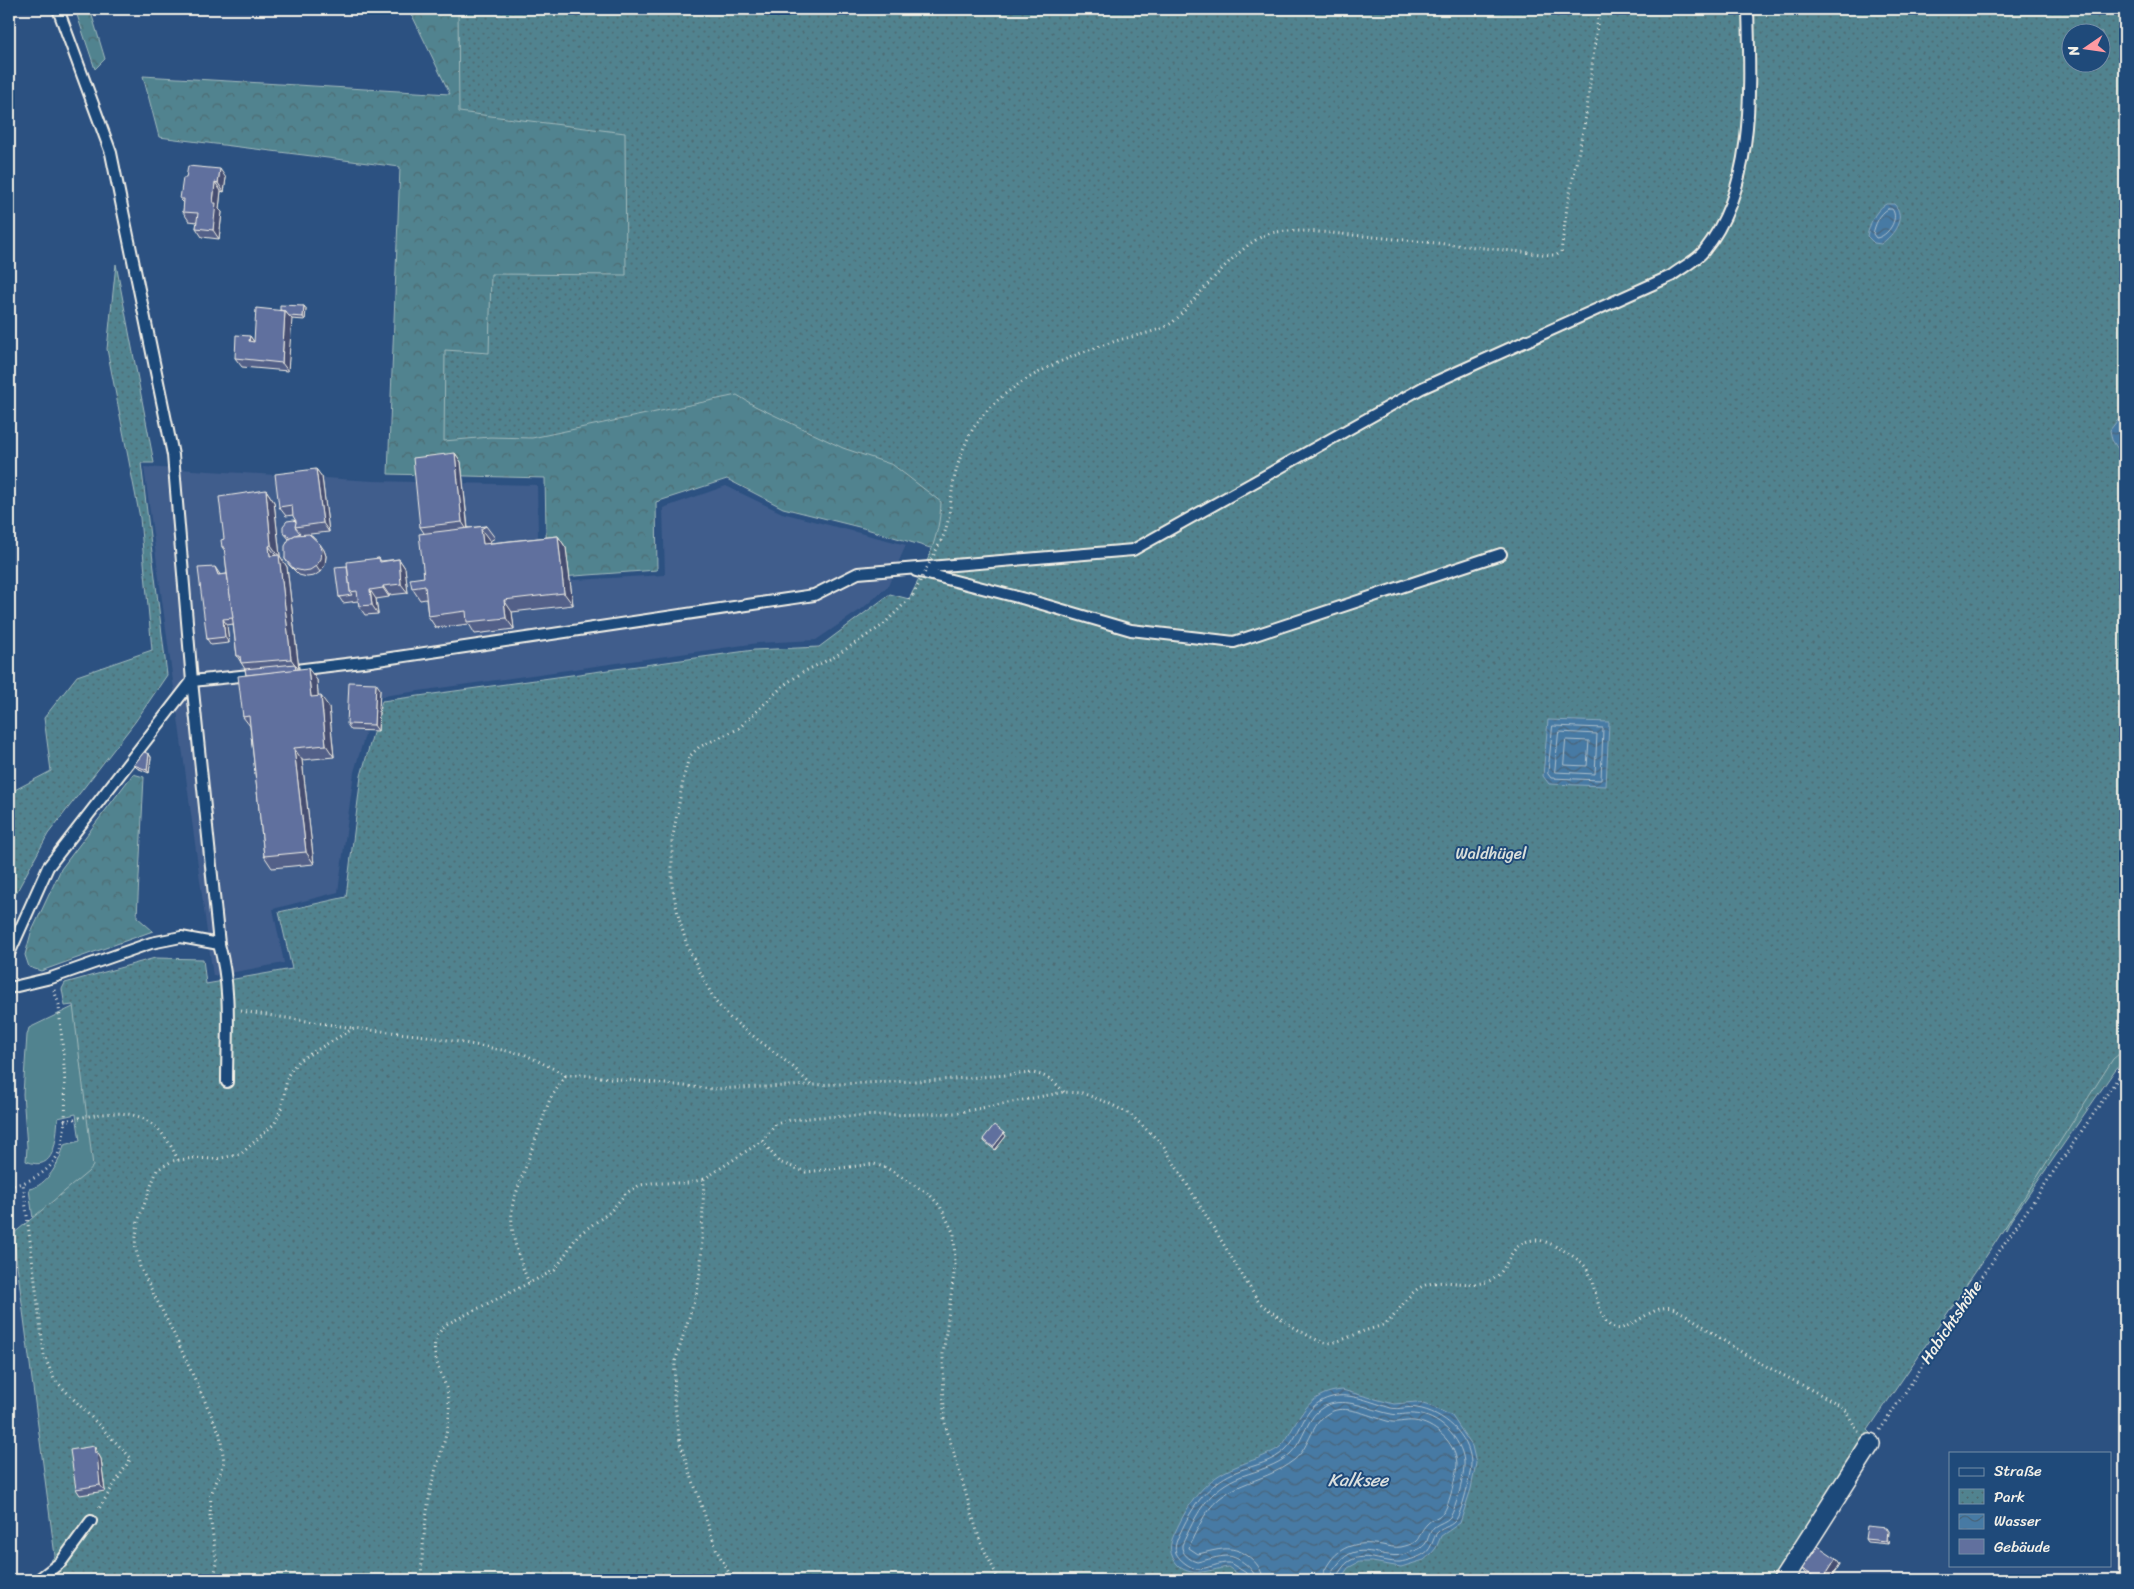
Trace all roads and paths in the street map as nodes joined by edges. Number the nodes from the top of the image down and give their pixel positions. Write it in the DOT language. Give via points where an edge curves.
graph roads {
  1 [pos="58,9"];
  2 [pos="1599,9"];
  3 [pos="1748,9"];
  4 [pos="1501,554"];
  5 [pos="908,569"];
  6 [pos="277,672"];
  7 [pos="258,674"];
  8 [pos="192,681"];
  9 [pos="219,944"];
  10 [pos="9,954"];
  11 [pos="9,988"];
  12 [pos="58,1005"];
  13 [pos="228,1009"];
  14 [pos="354,1028"];
  15 [pos="2125,1068"];
  16 [pos="566,1076"];
  17 [pos="227,1082"];
  18 [pos="811,1085"];
  19 [pos="1064,1092"];
  20 [pos="64,1121"];
  21 [pos="762,1141"];
  22 [pos="178,1160"];
  23 [pos="704,1179"];
  24 [pos="23,1183"];
  25 [pos="9,1186"];
  26 [pos="529,1283"];
  27 [pos="1870,1444"];
  28 [pos="92,1521"];
  29 [pos="39,1579"];
  30 [pos="212,1580"];
  31 [pos="421,1580"];
  32 [pos="734,1580"];
  33 [pos="999,1580"];
  34 [pos="1783,1580"];
  1 -- 8 [label="lane" via="111,153 173,455"];
  2 -- 18 [label="path, bridge" via="1586,116 1561,252 1551,255 1322,233 1276,232 1265,235 1223,268 1172,323 1073,357 1029,377 1005,394 982,415 970,433 953,482 946,531 913,595 883,624 784,685 738,730 699,747 689,758 672,841 672,886 688,948 716,1001 732,1019"];
  3 -- 5 [label="lane" via="1749,72 1744,157 1726,218 1704,252 1671,276 1422,388 1134,550"];
  4 -- 5 [label="lane" via="1234,642 1131,630"];
  5 -- 6 [label="lane" via="858,573 814,595"];
  7 -- 8 [label="lane"];
  8 -- 9 [label="lane"];
  8 -- 10 [label="lane" via="48,867"];
  9 -- 11 [label="lane" via="181,937 151,943 51,978"];
  9 -- 13 [label="lane" via="226,970"];
  12 -- 20 [label="path"];
  13 -- 14 [label="path"];
  13 -- 17 [label="lane"];
  14 -- 16 [label="path" via="426,1036 524,1054"];
  14 -- 22 [label="path" via="298,1061 288,1075 275,1124 241,1154 216,1160"];
  15 -- 27 [label="path, Habichtshöhe"];
  16 -- 18 [label="path" via="712,1089"];
  16 -- 26 [label="path" via="550,1098 510,1217 511,1230"];
  18 -- 19 [label="path" via="1033,1073 1046,1075"];
  19 -- 21 [label="path" via="956,1113 790,1120 776,1124"];
  19 -- 27 [label="path" via="1082,1093 1130,1114 1163,1144 1258,1301 1320,1342 1333,1342 1387,1322 1400,1305 1428,1284 1489,1281 1497,1277 1510,1255 1522,1245 1528,1241 1543,1241 1574,1256 1586,1267 1604,1317 1611,1326 1626,1327 1656,1310 1674,1309 1737,1350 1838,1404"];
  20 -- 22 [label="path" via="117,1112 145,1118 166,1140"];
  20 -- 24 [label="path" via="57,1157 43,1175"];
  21 -- 23 [label="path"];
  21 -- 33 [label="path" via="779,1162 806,1172 874,1164 887,1168 930,1194 940,1206 954,1234 955,1266 943,1354 944,1420 980,1540"];
  22 -- 30 [label="path" via="157,1170 142,1204 135,1244 140,1267 220,1434 224,1461 210,1502 217,1564"];
  23 -- 26 [label="path" via="640,1185 626,1193 610,1212 578,1234 555,1270"];
  23 -- 32 [label="path" via="701,1266 697,1292 675,1362 674,1398 680,1443 717,1551"];
  24 -- 25 [label="path"];
  24 -- 28 [label="path" via="44,1355 54,1379 131,1458"];
  26 -- 31 [label="path" via="437,1332 434,1345 436,1360 446,1385 449,1419 430,1493"];
  27 -- 34 [label="street"];
  28 -- 29 [label="lane" via="61,1562"];
}
